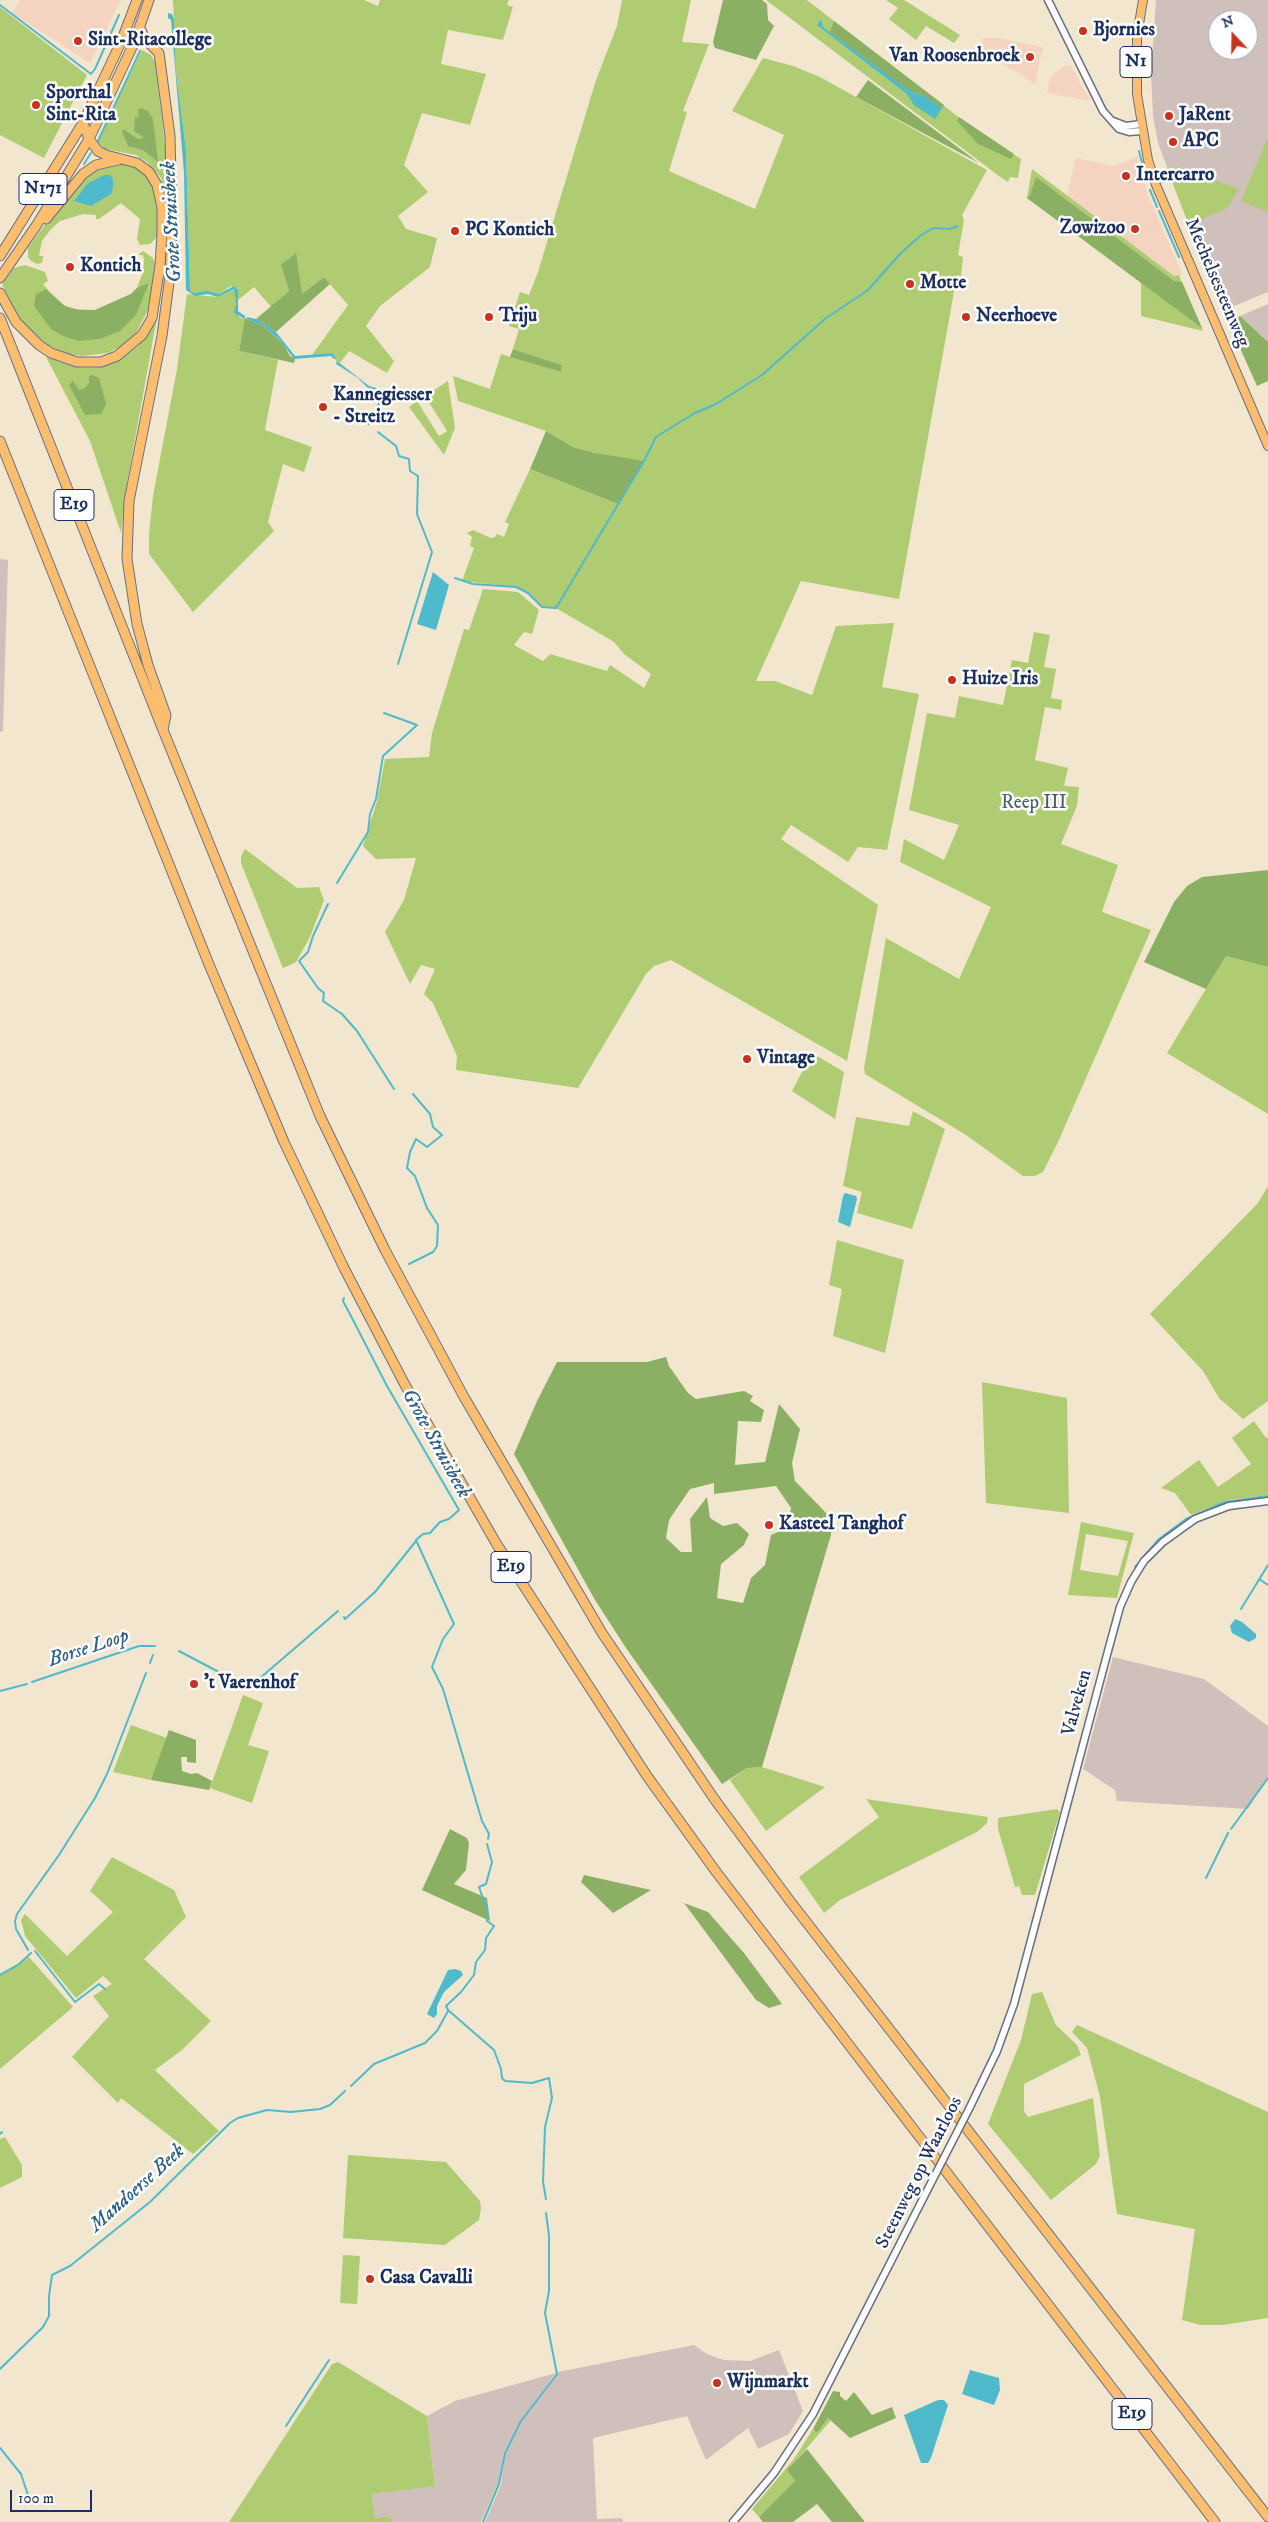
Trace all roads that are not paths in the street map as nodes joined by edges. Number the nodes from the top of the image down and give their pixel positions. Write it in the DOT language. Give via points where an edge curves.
graph roads {
  1 [pos="137,0"];
  2 [pos="149,0"];
  3 [pos="1048,0"];
  4 [pos="1143,0"];
  5 [pos="140,28"];
  6 [pos="121,42"];
  7 [pos="134,44"];
  8 [pos="160,60"];
  9 [pos="83,123"];
  10 [pos="1141,128"];
  11 [pos="89,139"];
  12 [pos="123,159"];
  13 [pos="36,226"];
  14 [pos="1,255"];
  15 [pos="14,258"];
  16 [pos="0,278"];
  17 [pos="0,293"];
  18 [pos="0,318"];
  19 [pos="0,441"];
  20 [pos="1268,446"];
  21 [pos="152,689"];
  22 [pos="1268,1501"];
  23 [pos="1066,1806"];
  24 [pos="1268,2517"];
  25 [pos="733,2522"];
  26 [pos="1215,2522"];
  1 -- 6 [label="highway, N171"];
  2 -- 5 [label="highway, N171"];
  3 -- 10 [label="street" via="1108,118 1125,131"];
  4 -- 10 [label="main road, N1" via="1136,64"];
  5 -- 7 [label="highway, N171"];
  5 -- 8 [label="highway" via="145,39 158,50"];
  6 -- 7 [label="highway"];
  6 -- 9 [label="highway, N171"];
  7 -- 8 [label="highway" via="149,48"];
  7 -- 11 [label="highway, N171"];
  8 -- 21 [label="highway" via="171,148 171,259 161,345 131,486 126,546 134,610"];
  9 -- 11 [label="highway"];
  9 -- 14 [label="highway, N171"];
  10 -- 20 [label="main road, Mechelsesteenweg / N1" via="1156,185"];
  11 -- 12 [label="highway" via="100,152"];
  11 -- 13 [label="highway, N171"];
  12 -- 13 [label="highway" via="103,163 86,172"];
  12 -- 17 [label="highway" via="137,163 152,175 162,207 157,290 152,318 142,335 117,356 101,362 77,362 39,345 25,332"];
  13 -- 15 [label="highway, N171"];
  14 -- 15 [label="highway"];
  15 -- 16 [label="highway, N171"];
  18 -- 21 [label="highway, E19"];
  19 -- 26 [label="highway, E19" via="208,962 284,1142 404,1383 496,1543 647,1776 717,1873"];
  21 -- 24 [label="highway, E19" via="160,711 166,715 163,730 320,1116 384,1250 464,1397 602,1633 715,1800 790,1901"];
  22 -- 23 [label="street, Valveken" via="1240,1504 1195,1519 1144,1561 1120,1607"];
  23 -- 25 [label="street, Steenweg op Waarloos, bridge" via="1014,2004 997,2051 813,2414 774,2473"];
}
